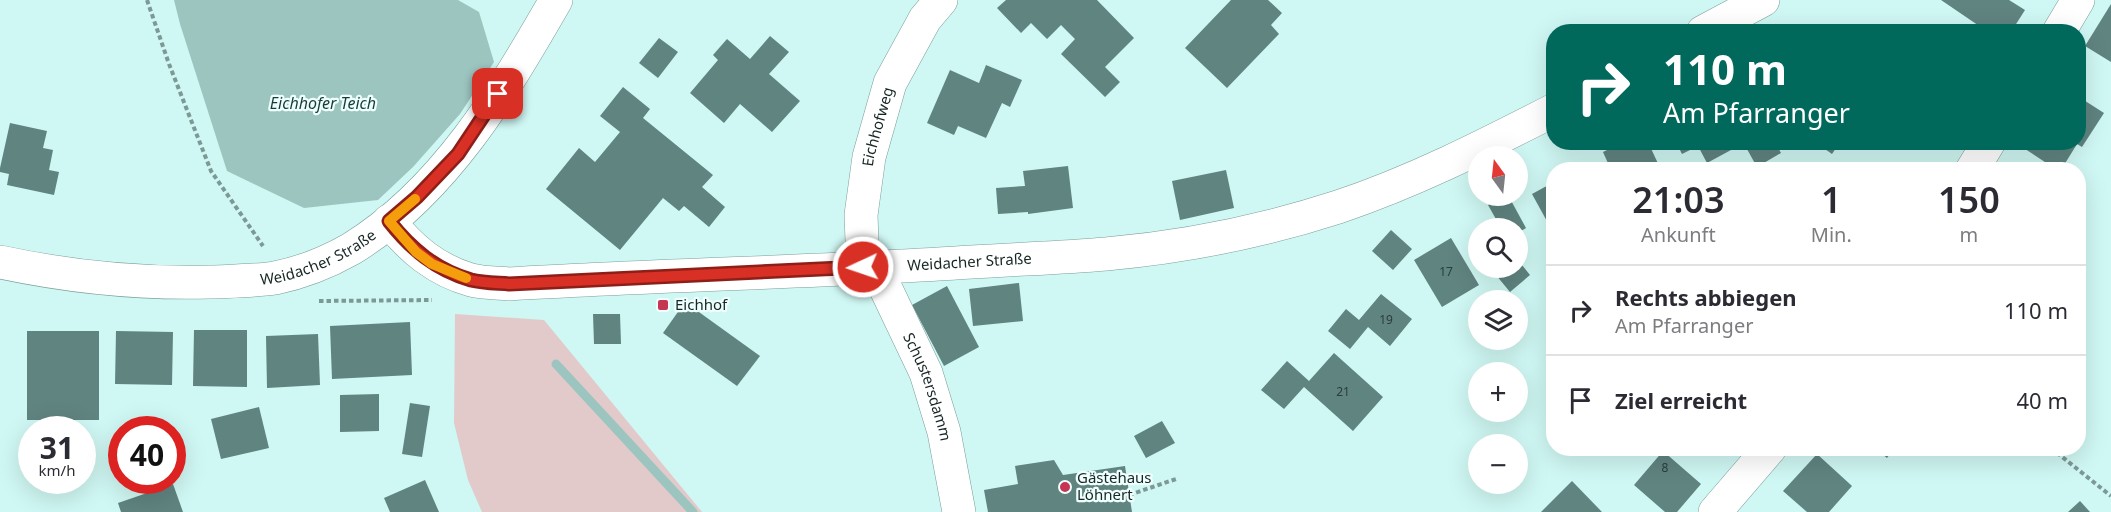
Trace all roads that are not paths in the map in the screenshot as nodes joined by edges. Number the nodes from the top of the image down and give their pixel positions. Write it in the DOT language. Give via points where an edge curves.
graph roads {
  1 [pos="556,0"];
  2 [pos="941,0"];
  3 [pos="1763,0"];
  4 [pos="2078,0"];
  5 [pos="1718,24"];
  6 [pos="2064,24"];
  7 [pos="1546,114"];
  8 [pos="389,221"];
  9 [pos="0,262"];
  10 [pos="870,268"];
  11 [pos="1763,456"];
  12 [pos="959,512"];
  13 [pos="1715,512"];
  1 -- 8 [label="street" via="525,55 458,154"];
  2 -- 10 [label="street, Eichhofweg" via="925,19 890,83 869,157 861,214"];
  3 -- 5 [label="street"];
  4 -- 6 [label="street"];
  7 -- 10 [label="street, Weidacher Straße" via="1476,151 1377,193 1247,231 1108,254"];
  8 -- 9 [label="street, Weidacher Straße" via="350,249 300,271 257,280 117,280"];
  8 -- 10 [label="street, Weidacher Straße" via="432,264 472,280 500,284"];
  10 -- 12 [label="street, Schustersdamm" via="926,373 944,432"];
  11 -- 13 [label="street"];
}
